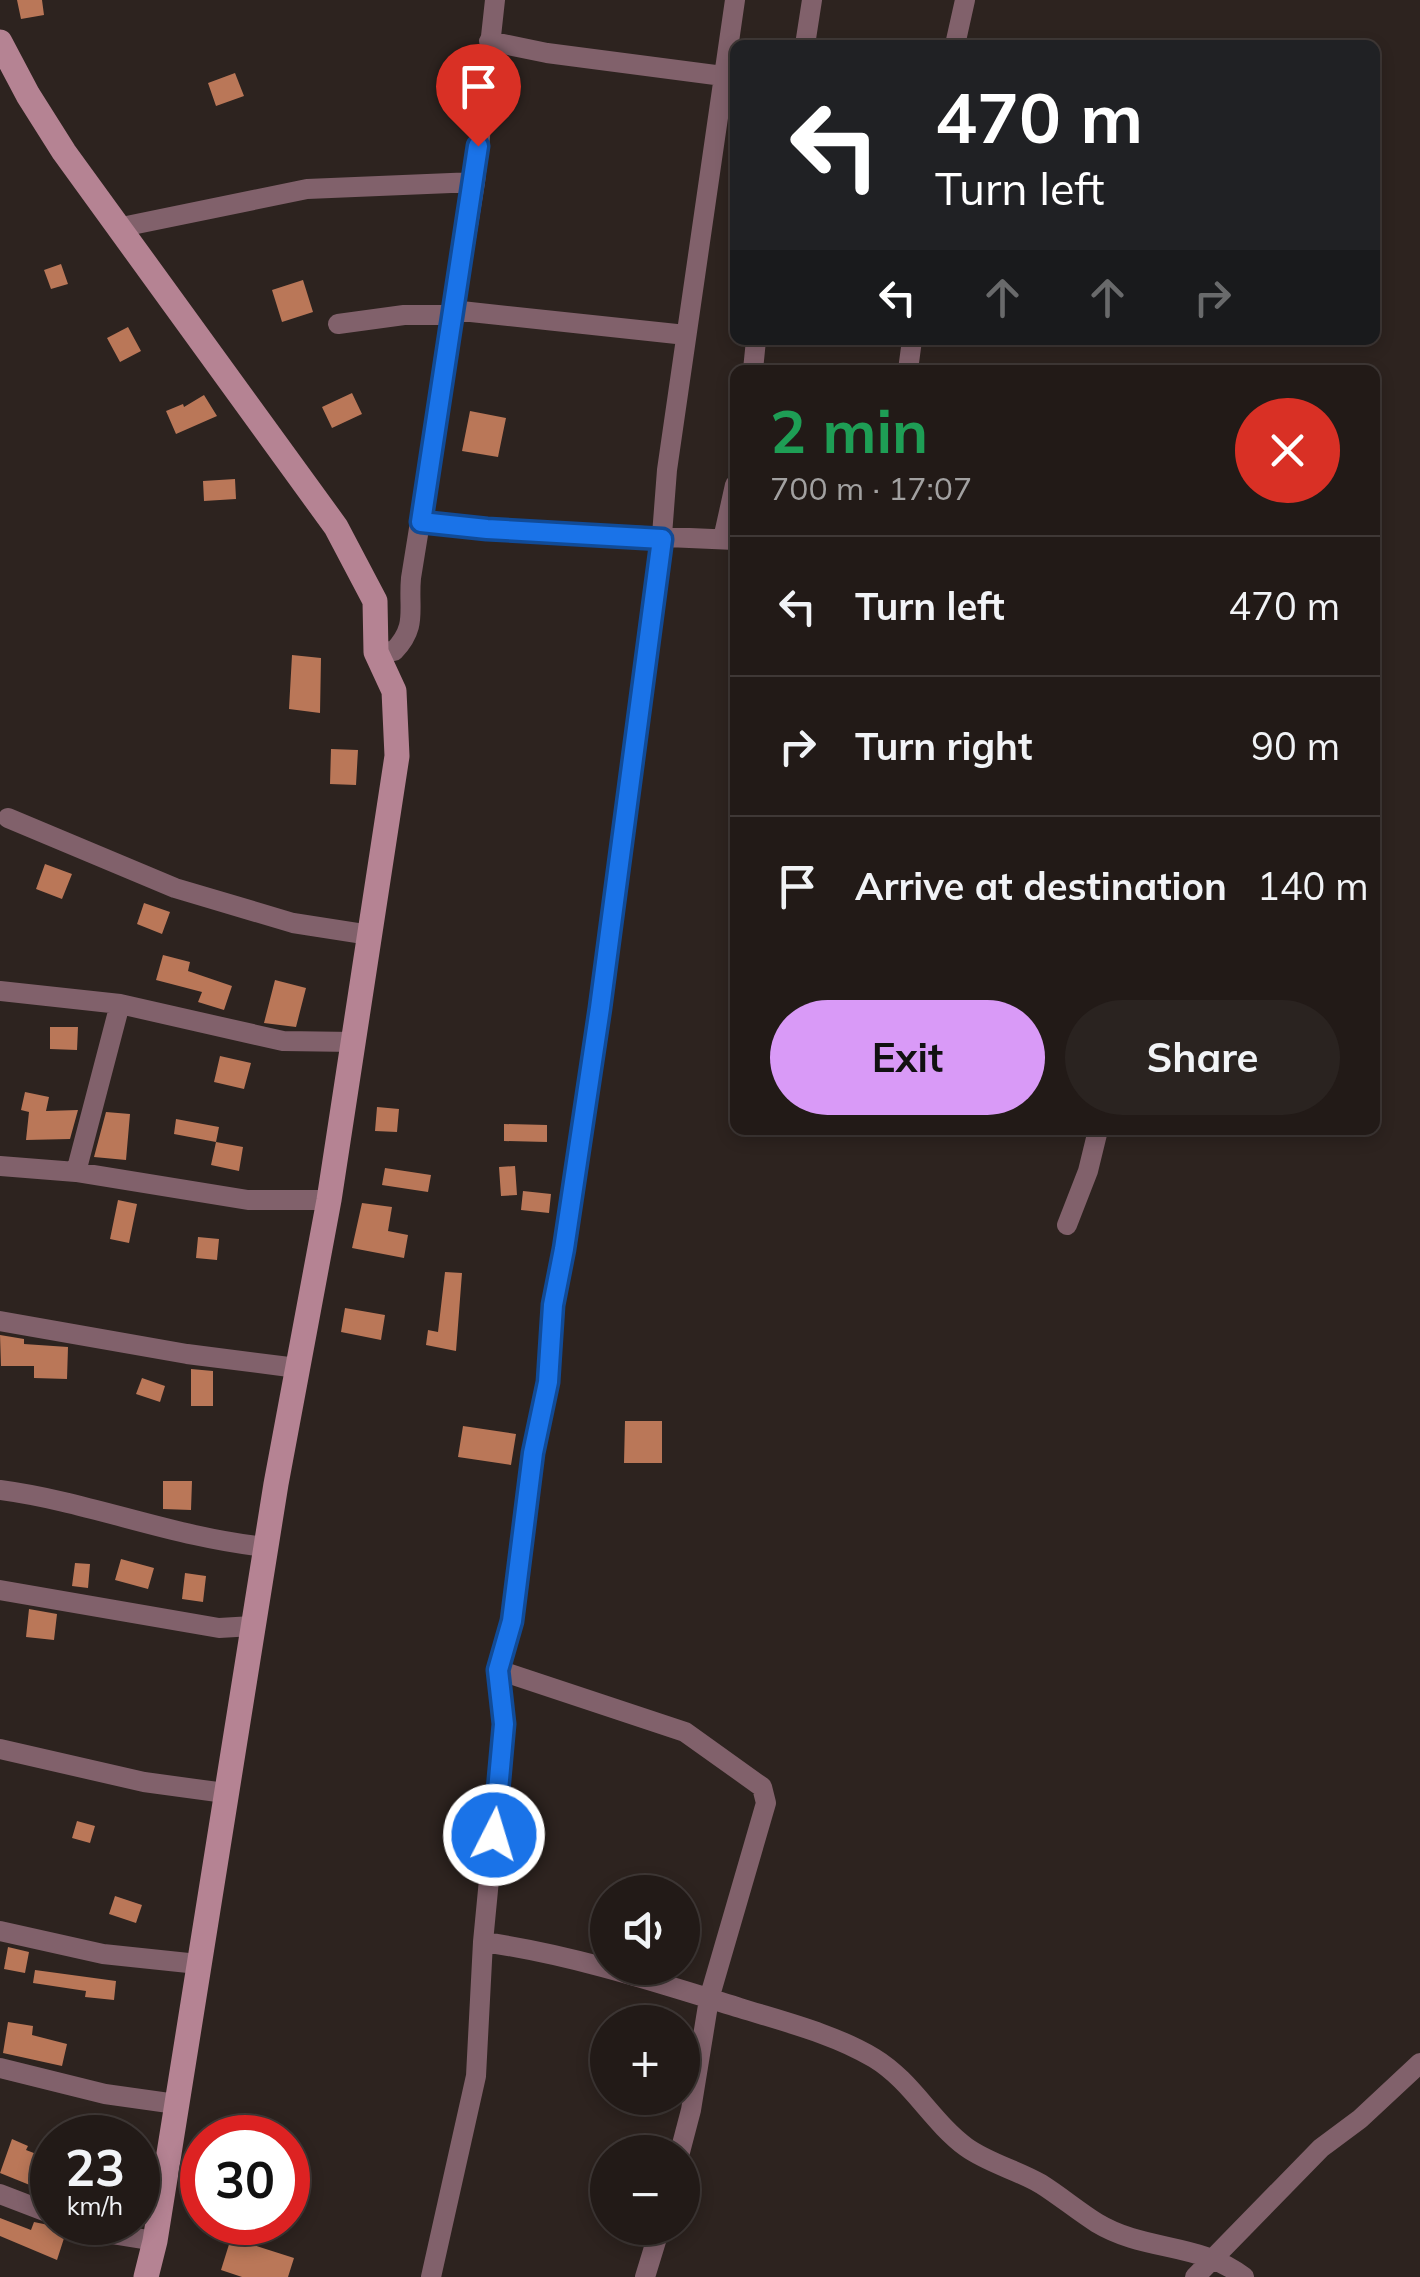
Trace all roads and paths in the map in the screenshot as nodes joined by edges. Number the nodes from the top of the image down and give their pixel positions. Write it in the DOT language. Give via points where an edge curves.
graph roads {
  1 [pos="495,0"];
  2 [pos="735,0"];
  3 [pos="812,0"];
  4 [pos="965,0"];
  5 [pos="806,40"];
  6 [pos="956,40"];
  7 [pos="489,41"];
  8 [pos="0,42"];
  9 [pos="723,76"];
  10 [pos="475,182"];
  11 [pos="117,228"];
  12 [pos="452,310"];
  13 [pos="338,324"];
  14 [pos="686,335"];
  15 [pos="421,522"];
  16 [pos="662,539"];
  17 [pos="729,539"];
  18 [pos="376,652"];
  19 [pos="8,818"];
  20 [pos="370,935"];
  21 [pos="0,991"];
  22 [pos="120,1004"];
  23 [pos="354,1042"];
  24 [pos="1097,1135"];
  25 [pos="0,1166"];
  26 [pos="76,1172"];
  27 [pos="329,1200"];
  28 [pos="1067,1225"];
  29 [pos="0,1320"];
  30 [pos="297,1368"];
  31 [pos="0,1490"];
  32 [pos="266,1547"];
  33 [pos="0,1590"];
  34 [pos="253,1626"];
  35 [pos="498,1670"];
  36 [pos="0,1749"];
  37 [pos="225,1794"];
  38 [pos="0,1932"];
  39 [pos="483,1942"];
  40 [pos="198,1964"];
  41 [pos="709,1998"];
  42 [pos="1420,2063"];
  43 [pos="0,2068"];
  44 [pos="176,2104"];
  45 [pos="684,2135"];
  46 [pos="0,2194"];
  47 [pos="30,2206"];
  48 [pos="160,2208"];
  49 [pos="154,2245"];
  50 [pos="655,2245"];
  51 [pos="1215,2257"];
  52 [pos="146,2277"];
  53 [pos="431,2277"];
  54 [pos="645,2277"];
  55 [pos="1194,2277"];
  56 [pos="1244,2277"];
  1 -- 7 [label="street"];
  2 -- 9 [label="street"];
  3 -- 5 [label="street"];
  4 -- 6 [label="street"];
  7 -- 9 [label="street"];
  7 -- 10 [label="street"];
  8 -- 11 [label="main road"];
  9 -- 14 [label="street"];
  10 -- 11 [label="street" via="307,189"];
  10 -- 12 [label="street"];
  11 -- 18 [label="main road" via="336,527 375,600"];
  12 -- 13 [label="street" via="450,316"];
  12 -- 14 [label="street"];
  12 -- 15 [label="street"];
  14 -- 16 [label="street"];
  15 -- 16 [label="street"];
  15 -- 18 [label="street" via="411,578 412,624 394,651"];
  16 -- 17 [label="street"];
  16 -- 35 [label="street" via="553,1305 548,1382 512,1621"];
  18 -- 20 [label="main road" via="394,691 397,756"];
  19 -- 20 [label="street" via="175,888 293,923"];
  20 -- 23 [label="main road"];
  21 -- 22 [label="street"];
  22 -- 23 [label="street" via="283,1041"];
  22 -- 26 [label="street"];
  23 -- 27 [label="main road"];
  24 -- 28 [label="street"];
  25 -- 26 [label="street"];
  26 -- 27 [label="street" via="248,1200"];
  27 -- 30 [label="main road"];
  29 -- 30 [label="street"];
  30 -- 32 [label="main road"];
  31 -- 32 [label="street" via="71,1501 214,1542"];
  32 -- 34 [label="main road"];
  33 -- 34 [label="street" via="220,1628"];
  34 -- 37 [label="main road"];
  35 -- 39 [label="street" via="504,1724"];
  35 -- 41 [label="street" via="685,1732 762,1787 766,1803"];
  36 -- 37 [label="street"];
  37 -- 40 [label="main road"];
  38 -- 40 [label="street" via="103,1954"];
  39 -- 41 [label="street"];
  39 -- 53 [label="street" via="476,2076"];
  40 -- 44 [label="main road"];
  41 -- 45 [label="street"];
  41 -- 51 [label="street" via="870,2055 967,2148 1040,2184 1099,2224 1150,2244"];
  42 -- 51 [label="street" via="1322,2148"];
  43 -- 44 [label="street"];
  44 -- 48 [label="main road"];
  46 -- 47 [label="street"];
  49 -- 52 [label="main road"];
  50 -- 54 [label="street"];
  51 -- 55 [label="street"];
  51 -- 56 [label="street"];
}
